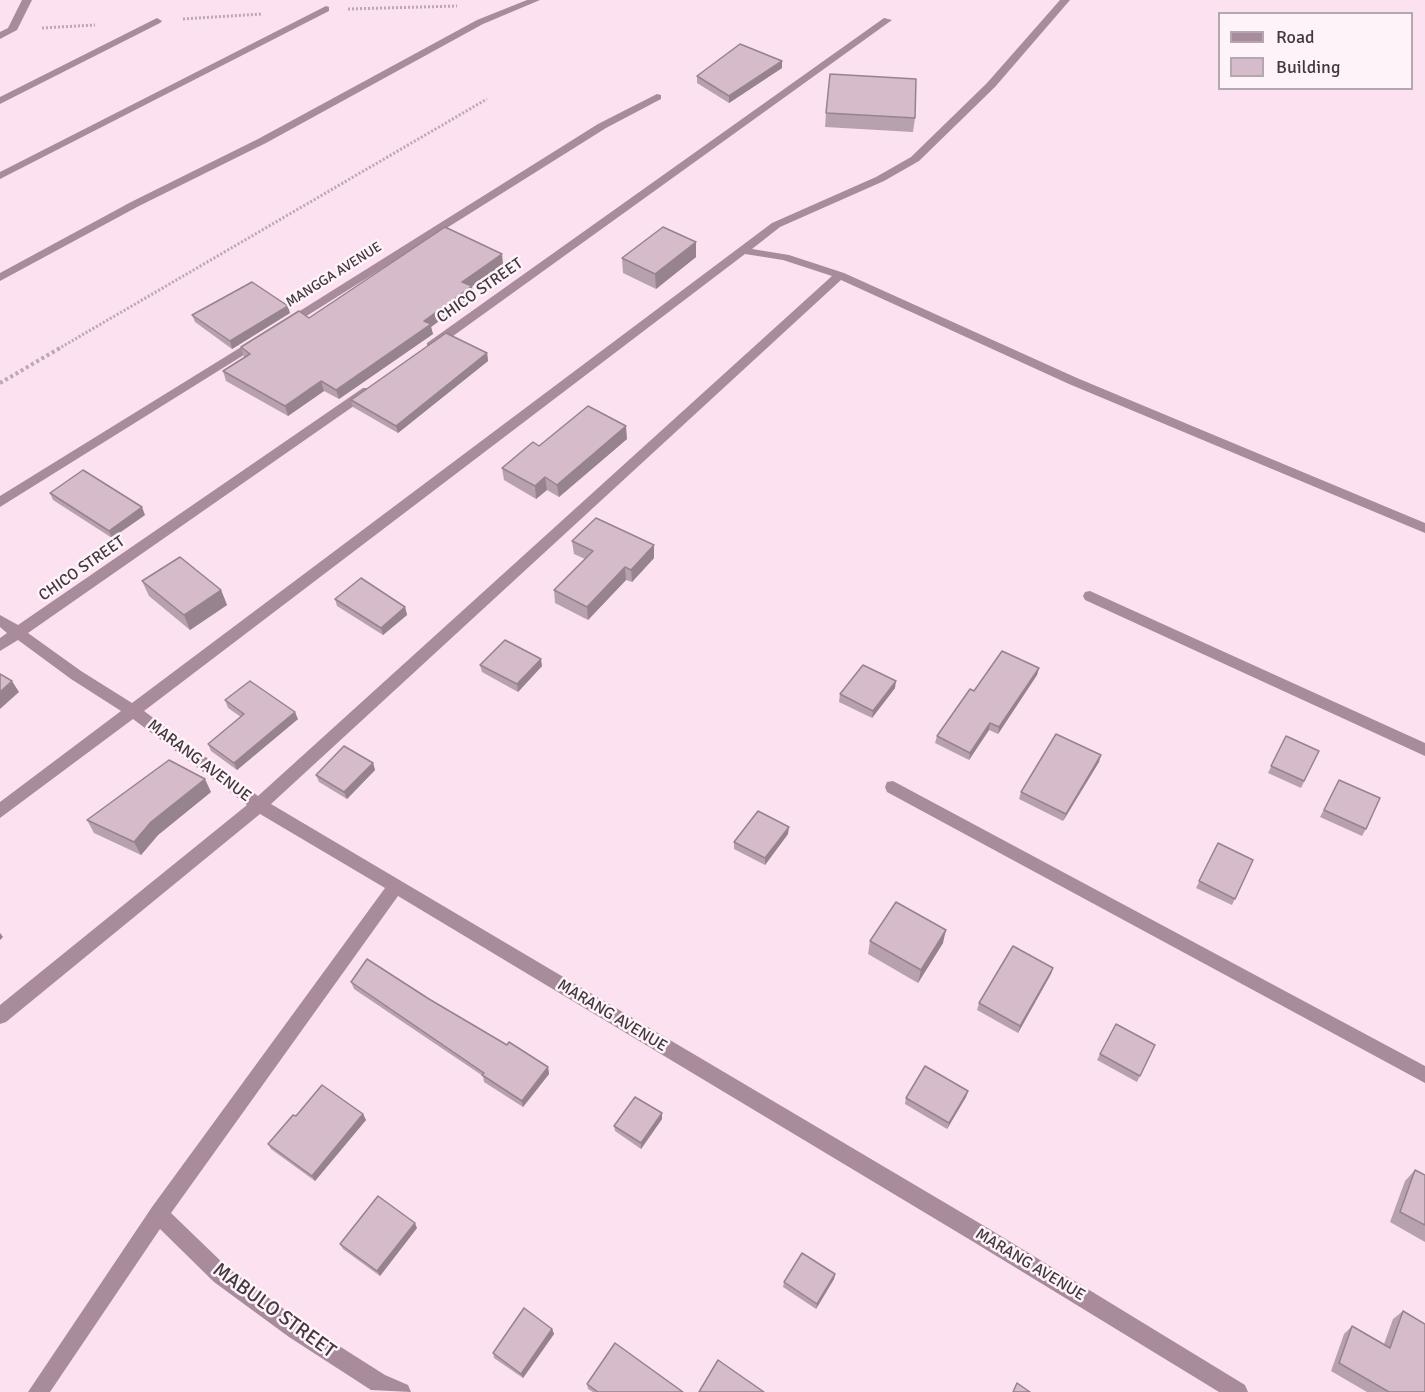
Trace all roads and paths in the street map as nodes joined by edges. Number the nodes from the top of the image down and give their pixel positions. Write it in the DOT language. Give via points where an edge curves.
graph roads {
  1 [pos="27,0"];
  2 [pos="535,0"];
  3 [pos="1065,0"];
  4 [pos="326,9"];
  5 [pos="270,13"];
  6 [pos="887,20"];
  7 [pos="157,21"];
  8 [pos="480,22"];
  9 [pos="101,24"];
  10 [pos="0,30"];
  11 [pos="12,30"];
  12 [pos="0,36"];
  13 [pos="657,97"];
  14 [pos="487,99"];
  15 [pos="0,101"];
  16 [pos="0,176"];
  17 [pos="744,251"];
  18 [pos="840,275"];
  19 [pos="0,278"];
  20 [pos="424,351"];
  21 [pos="0,383"];
  22 [pos="375,385"];
  23 [pos="0,502"];
  24 [pos="1425,528"];
  25 [pos="1090,596"];
  26 [pos="0,620"];
  27 [pos="18,633"];
  28 [pos="0,645"];
  29 [pos="133,711"];
  30 [pos="1425,750"];
  31 [pos="893,788"];
  32 [pos="259,805"];
  33 [pos="0,811"];
  34 [pos="395,887"];
  35 [pos="0,1016"];
  36 [pos="1425,1075"];
  37 [pos="159,1214"];
  38 [pos="38,1392"];
  39 [pos="401,1392"];
  40 [pos="1238,1392"];
  1 -- 11 [label="street"];
  2 -- 8 [label="street"];
  3 -- 17 [label="street" via="991,85 915,159 880,179 776,225"];
  4 -- 8 [label="path" via="460,6"];
  4 -- 16 [label="street"];
  5 -- 7 [label="path"];
  6 -- 20 [label="street, CHICO STREET"];
  7 -- 15 [label="street"];
  8 -- 19 [label="street"];
  9 -- 11 [label="path"];
  10 -- 11 [label="street"];
  11 -- 12 [label="street"];
  13 -- 23 [label="street, MANGGA AVENUE" via="602,126"];
  14 -- 21 [label="path"];
  17 -- 18 [label="street" via="785,257"];
  17 -- 29 [label="street"];
  18 -- 24 [label="street" via="1062,377"];
  18 -- 32 [label="street"];
  22 -- 27 [label="street, CHICO STREET"];
  25 -- 30 [label="street"];
  26 -- 27 [label="street, MARANG AVENUE"];
  27 -- 28 [label="street, CHICO STREET"];
  27 -- 29 [label="street, MARANG AVENUE"];
  29 -- 32 [label="street, MARANG AVENUE"];
  29 -- 33 [label="street"];
  31 -- 36 [label="street"];
  32 -- 34 [label="street, MARANG AVENUE"];
  32 -- 35 [label="street"];
  34 -- 37 [label="street"];
  34 -- 40 [label="street, MARANG AVENUE"];
  37 -- 38 [label="street"];
  37 -- 39 [label="street, MABULO STREET" via="230,1282 378,1383"];
}
